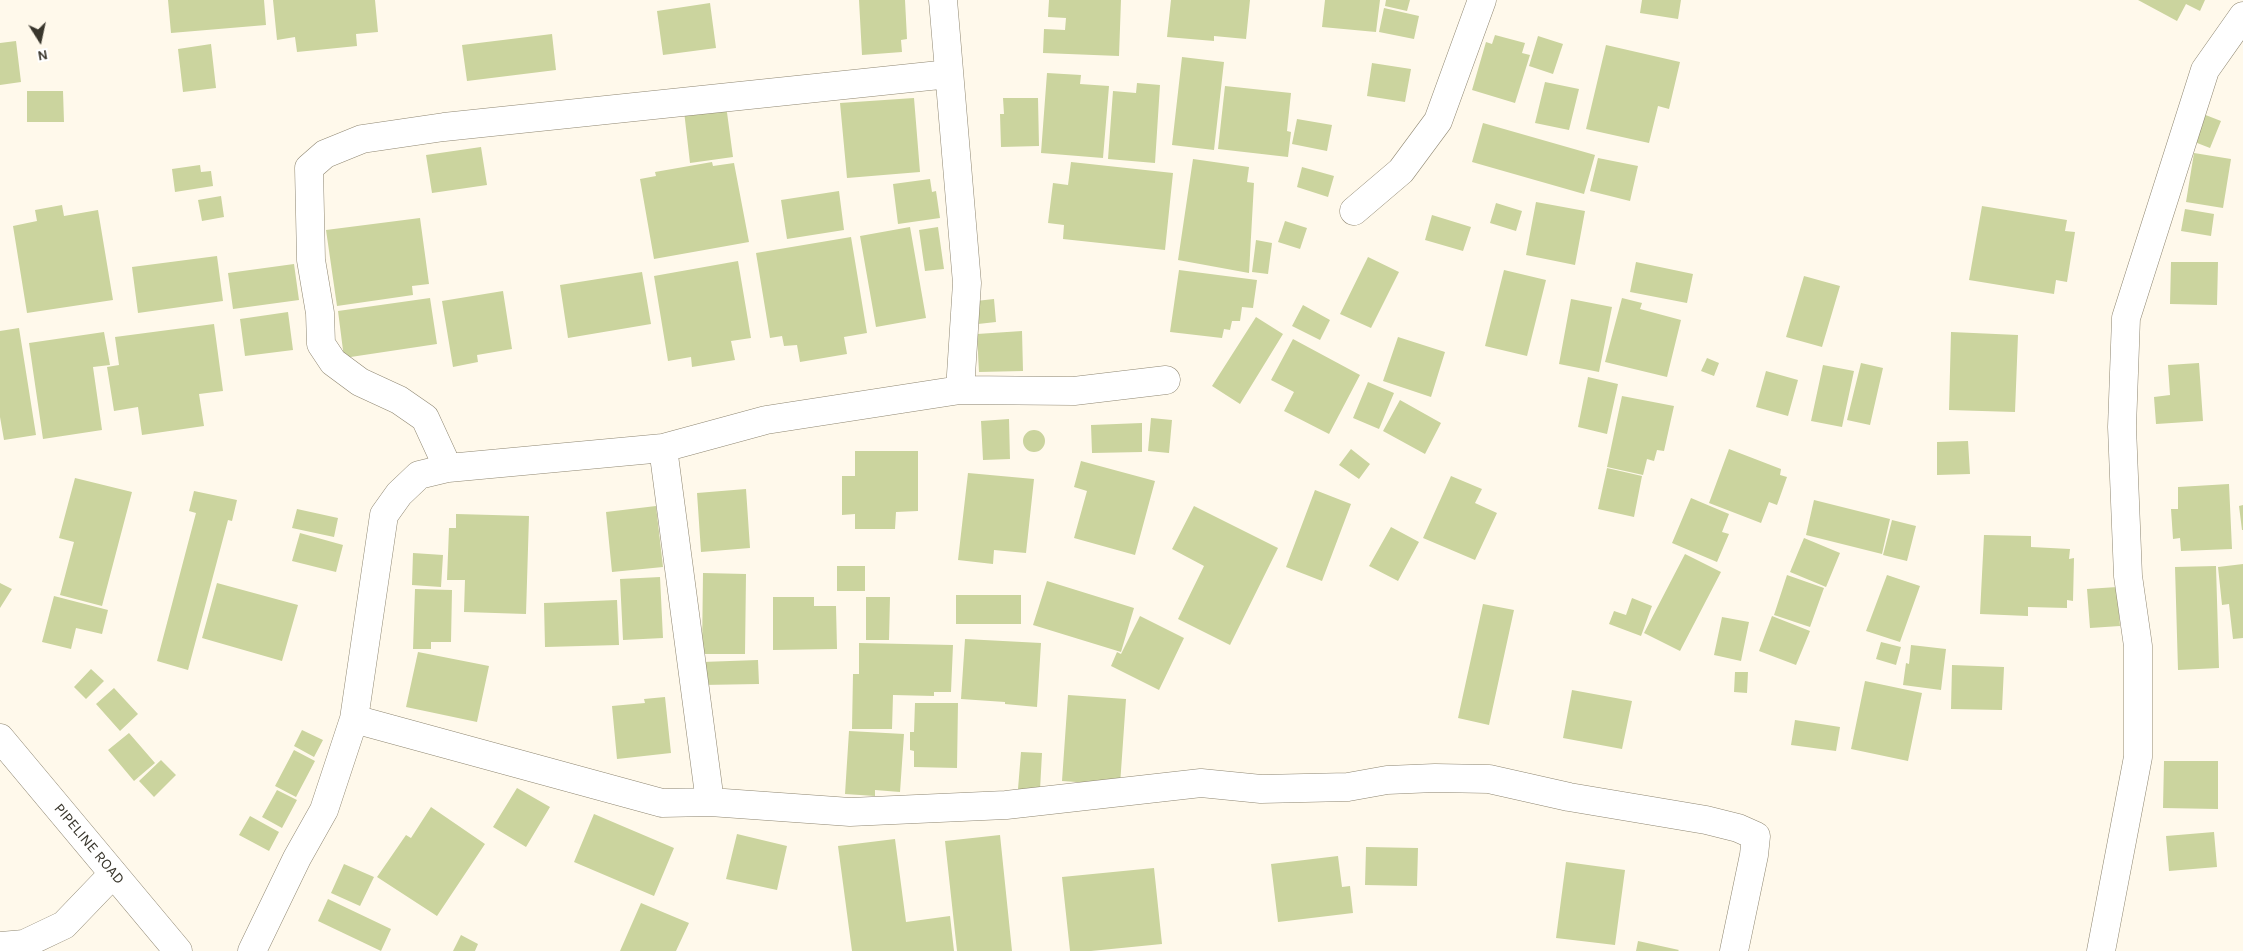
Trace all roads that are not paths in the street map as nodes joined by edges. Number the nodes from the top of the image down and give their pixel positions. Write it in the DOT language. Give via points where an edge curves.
graph roads {
  1 [pos="943,0"];
  2 [pos="1482,0"];
  3 [pos="2243,16"];
  4 [pos="949,74"];
  5 [pos="1354,211"];
  6 [pos="1166,380"];
  7 [pos="960,390"];
  8 [pos="663,448"];
  9 [pos="448,468"];
  10 [pos="354,719"];
  11 [pos="0,738"];
  12 [pos="710,802"];
  13 [pos="113,874"];
  14 [pos="0,946"];
  15 [pos="178,951"];
  16 [pos="252,951"];
  17 [pos="1734,951"];
  18 [pos="2101,951"];
  1 -- 4 [label="street"];
  2 -- 5 [label="street" via="1438,121 1401,171"];
  3 -- 18 [label="street" via="2206,70 2126,318 2122,427 2128,576 2138,646 2138,757"];
  4 -- 7 [label="street" via="967,284"];
  4 -- 9 [label="street" via="444,127 362,139 325,154 309,168 311,260 320,313 321,344 333,362 360,382 399,400 425,418"];
  6 -- 7 [label="street" via="1074,392"];
  7 -- 8 [label="street" via="766,420"];
  8 -- 9 [label="street"];
  8 -- 12 [label="street"];
  9 -- 10 [label="street" via="419,475 399,494 384,515"];
  10 -- 12 [label="street" via="662,803"];
  10 -- 16 [label="street" via="324,810"];
  11 -- 13 [label="street, PIPELINE ROAD"];
  12 -- 17 [label="street" via="850,812 1006,806 1201,783 1260,789 1348,787 1426,778 1489,779 1706,820 1756,836"];
  13 -- 14 [label="street" via="64,924 24,944"];
  13 -- 15 [label="street, PIPELINE ROAD"];
}
